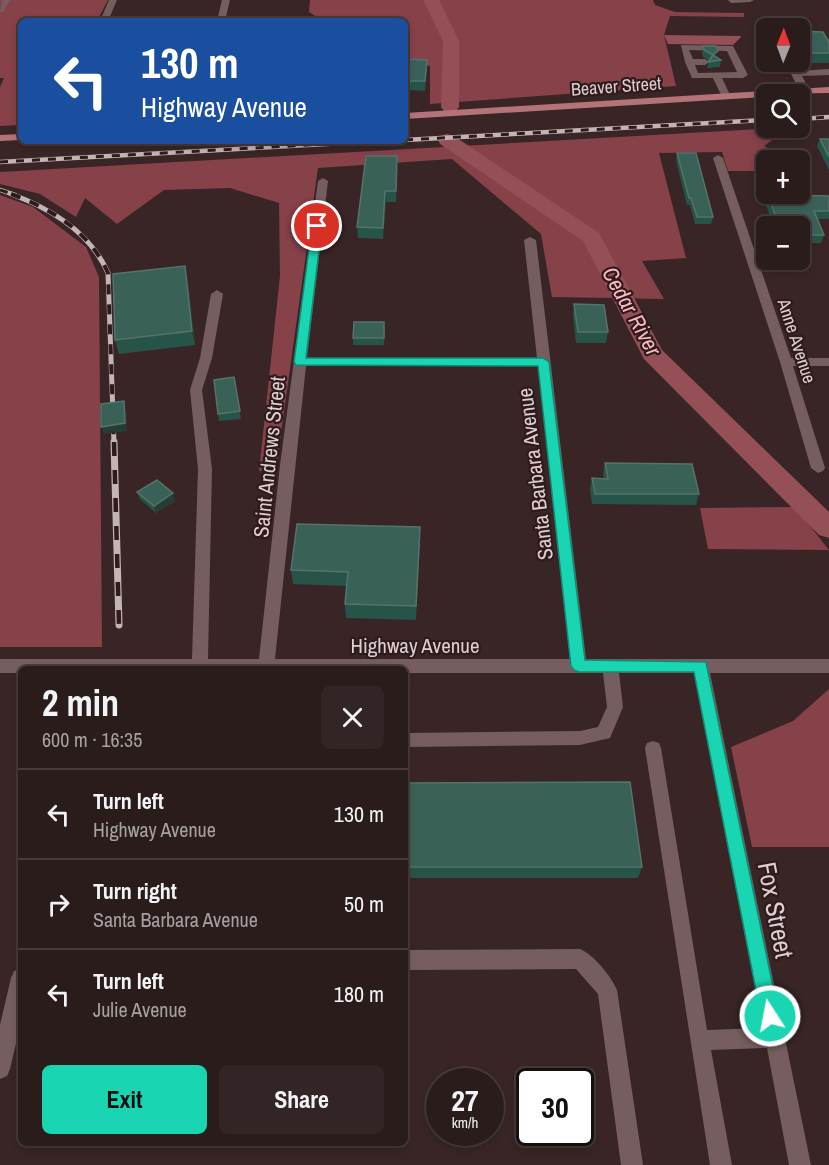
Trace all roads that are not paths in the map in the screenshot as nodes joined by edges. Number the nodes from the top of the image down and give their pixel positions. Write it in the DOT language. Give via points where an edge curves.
graph roads {
  1 [pos="6,0"];
  2 [pos="113,0"];
  3 [pos="226,0"];
  4 [pos="750,0"];
  5 [pos="731,1"];
  6 [pos="0,10"];
  7 [pos="105,18"];
  8 [pos="222,18"];
  9 [pos="715,55"];
  10 [pos="687,57"];
  11 [pos="703,57"];
  12 [pos="733,59"];
  13 [pos="829,72"];
  14 [pos="716,75"];
  15 [pos="801,84"];
  16 [pos="829,90"];
  17 [pos="810,91"];
  18 [pos="756,93"];
  19 [pos="725,95"];
  20 [pos="408,116"];
  21 [pos="18,136"];
  22 [pos="0,138"];
  23 [pos="718,158"];
  24 [pos="323,181"];
  25 [pos="530,240"];
  26 [pos="217,294"];
  27 [pos="300,362"];
  28 [pos="543,362"];
  29 [pos="786,362"];
  30 [pos="829,363"];
  31 [pos="818,468"];
  32 [pos="0,666"];
  33 [pos="200,666"];
  34 [pos="266,666"];
  35 [pos="579,666"];
  36 [pos="610,666"];
  37 [pos="700,666"];
  38 [pos="829,666"];
  39 [pos="408,740"];
  40 [pos="653,747"];
  41 [pos="408,960"];
  42 [pos="18,991"];
  43 [pos="775,1038"];
  44 [pos="699,1040"];
  45 [pos="0,1069"];
  46 [pos="632,1165"];
  47 [pos="721,1165"];
  48 [pos="800,1165"];
  1 -- 6 [label="street"];
  2 -- 7 [label="street"];
  3 -- 8 [label="street"];
  4 -- 5 [label="street"];
  9 -- 12 [label="street"];
  10 -- 11 [label="street"];
  10 -- 12 [label="street" via="684,48 730,48"];
  10 -- 14 [label="street" via="695,76"];
  12 -- 14 [label="street" via="743,75"];
  13 -- 15 [label="street" via="796,74"];
  14 -- 19 [label="street"];
  16 -- 17 [label="main road, Beaver Street"];
  18 -- 19 [label="main road, Beaver Street"];
  19 -- 20 [label="main road, Beaver Street"];
  21 -- 22 [label="main road"];
  23 -- 29 [label="street, Anne Avenue"];
  24 -- 27 [label="street, Saint Andrews Street"];
  25 -- 28 [label="street, Santa Barbara Avenue"];
  26 -- 33 [label="street" via="196,390 206,469"];
  27 -- 28 [label="street"];
  27 -- 34 [label="street, Saint Andrews Street"];
  28 -- 35 [label="street, Santa Barbara Avenue"];
  29 -- 30 [label="street"];
  29 -- 31 [label="street, Anne Avenue"];
  32 -- 33 [label="street, Highway Avenue"];
  33 -- 34 [label="street, Highway Avenue"];
  34 -- 35 [label="street, Highway Avenue"];
  35 -- 36 [label="street, Highway Avenue"];
  36 -- 37 [label="street, Highway Avenue"];
  36 -- 39 [label="street" via="615,707 604,733 580,738"];
  37 -- 38 [label="street, Highway Avenue"];
  37 -- 43 [label="street, Fox Street"];
  40 -- 44 [label="street"];
  41 -- 46 [label="street" via="580,959 607,990"];
  42 -- 45 [label="street"];
  43 -- 44 [label="street"];
  43 -- 48 [label="street, Fox Street"];
  44 -- 47 [label="street"];
}
